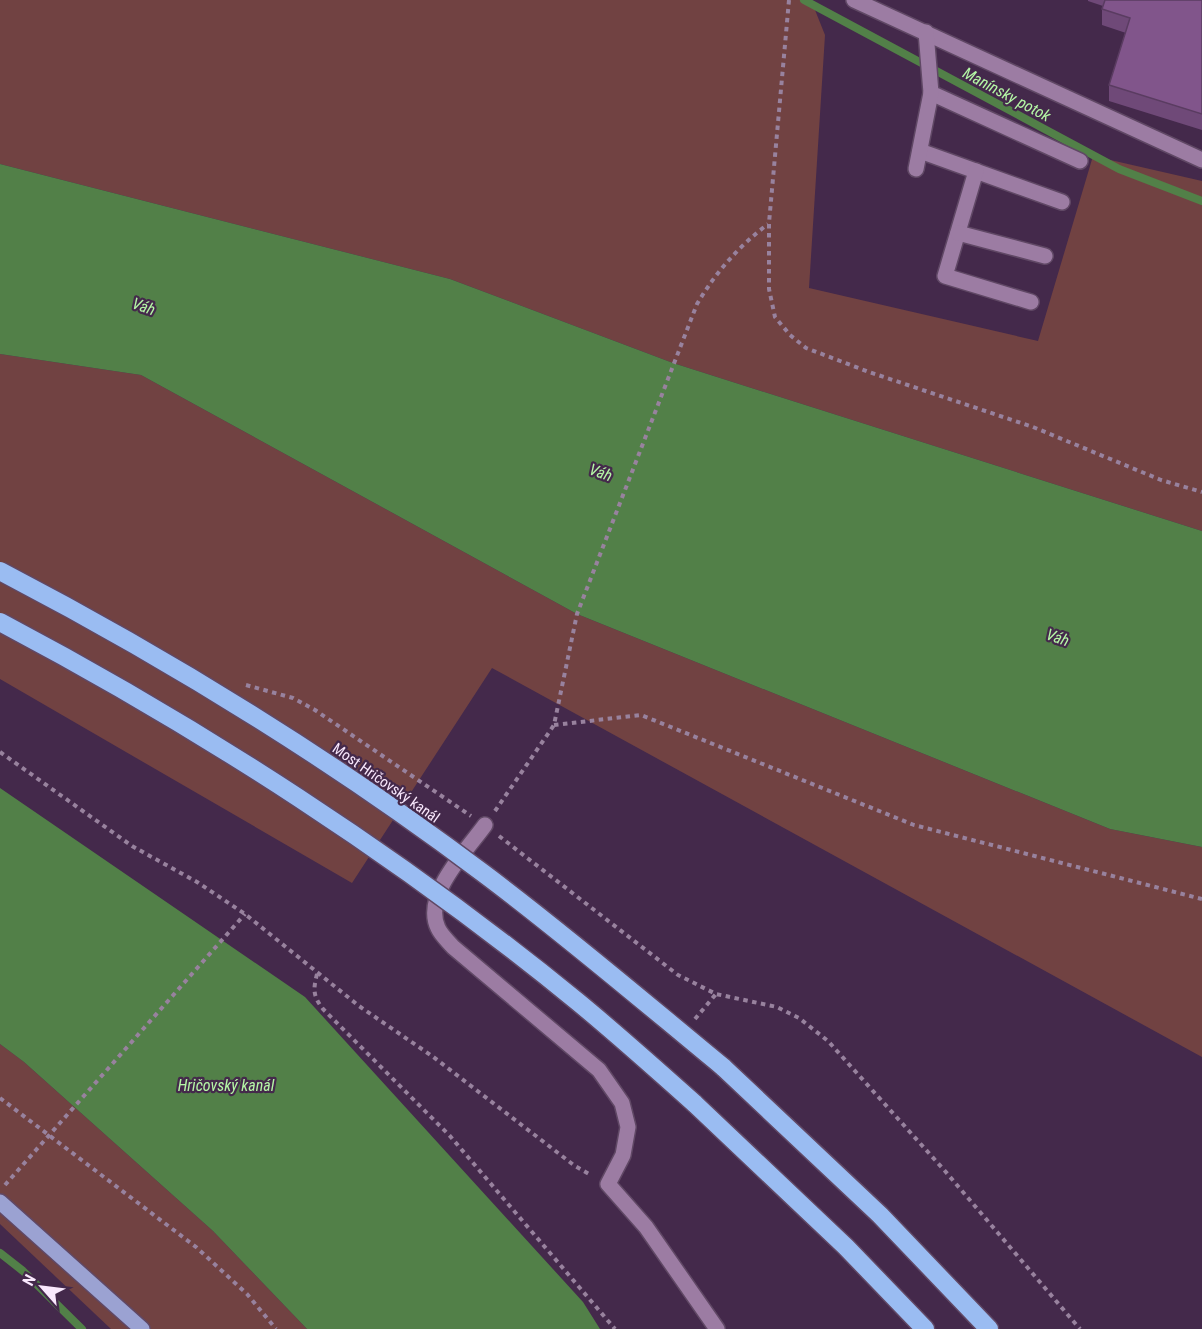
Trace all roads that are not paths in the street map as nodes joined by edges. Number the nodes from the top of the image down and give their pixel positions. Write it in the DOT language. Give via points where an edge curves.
graph roads {
  1 [pos="854,0"];
  2 [pos="926,32"];
  3 [pos="931,93"];
  4 [pos="920,151"];
  5 [pos="1202,160"];
  6 [pos="1080,161"];
  7 [pos="916,169"];
  8 [pos="976,171"];
  9 [pos="1062,202"];
  10 [pos="958,233"];
  11 [pos="1045,256"];
  12 [pos="1031,302"];
  13 [pos="0,571"];
  14 [pos="0,622"];
  15 [pos="485,825"];
  16 [pos="0,1202"];
  17 [pos="142,1329"];
  18 [pos="717,1329"];
  19 [pos="925,1329"];
  20 [pos="989,1329"];
  1 -- 2 [label="lane"];
  2 -- 3 [label="lane"];
  2 -- 5 [label="lane"];
  3 -- 4 [label="lane"];
  3 -- 6 [label="lane"];
  4 -- 7 [label="lane"];
  4 -- 8 [label="lane"];
  8 -- 9 [label="lane"];
  8 -- 10 [label="lane"];
  10 -- 11 [label="lane"];
  10 -- 12 [label="lane" via="945,276"];
  13 -- 20 [label="highway, Most Hričovský kanál, bridge" via="101,624 249,712 484,873 723,1067 880,1215"];
  14 -- 19 [label="highway, bridge" via="80,664 223,750 458,909 578,1002 694,1103 846,1247"];
  15 -- 18 [label="lane" via="443,881 435,906 437,927 453,947 599,1070 622,1103 628,1127 623,1155 608,1184 646,1227"];
  16 -- 17 [label="main road"];
}
